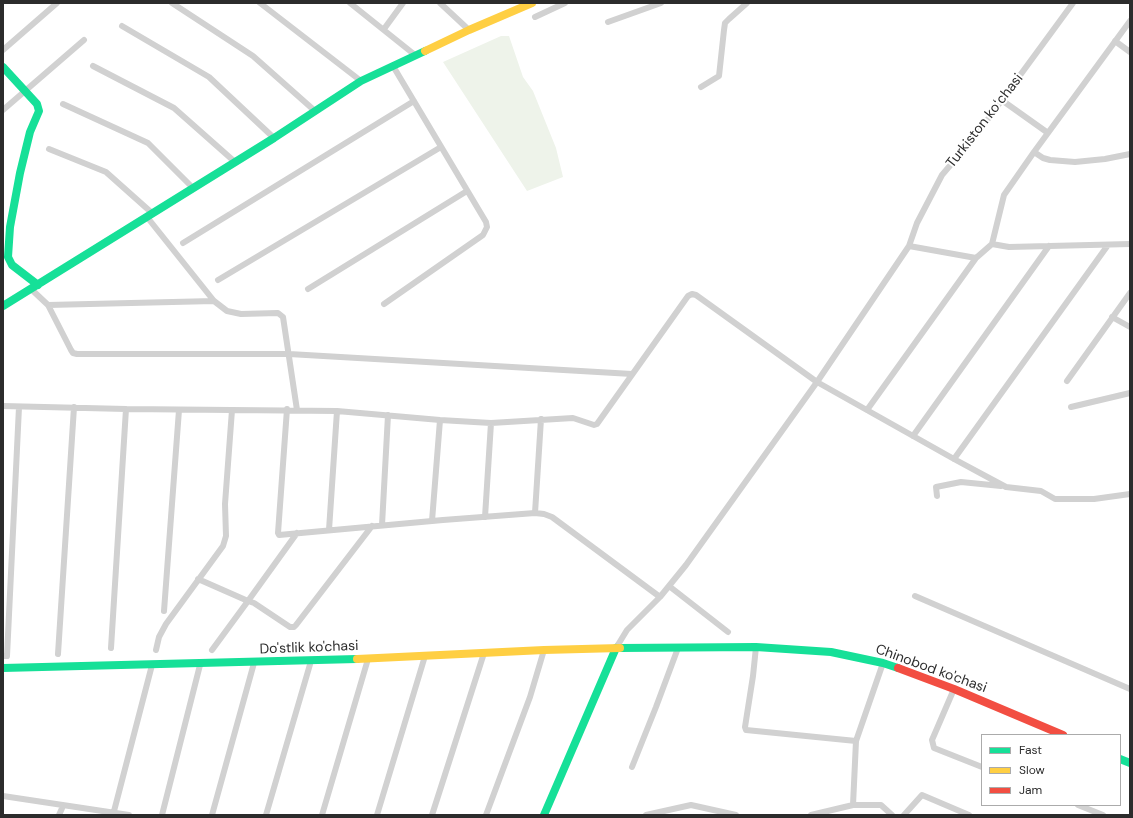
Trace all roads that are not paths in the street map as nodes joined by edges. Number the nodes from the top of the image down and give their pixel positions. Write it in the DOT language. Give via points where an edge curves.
graph roads {
  1 [pos="57,3"];
  2 [pos="172,3"];
  3 [pos="260,3"];
  4 [pos="350,3"];
  5 [pos="403,3"];
  6 [pos="440,3"];
  7 [pos="531,3"];
  8 [pos="565,3"];
  9 [pos="661,3"];
  10 [pos="747,3"];
  11 [pos="1073,3"];
  12 [pos="535,17"];
  13 [pos="1130,21"];
  14 [pos="608,22"];
  15 [pos="122,26"];
  16 [pos="384,29"];
  17 [pos="469,30"];
  18 [pos="84,40"];
  19 [pos="1115,41"];
  20 [pos="3,50"];
  21 [pos="1130,52"];
  22 [pos="415,55"];
  23 [pos="93,66"];
  24 [pos="393,66"];
  25 [pos="3,67"];
  26 [pos="361,81"];
  27 [pos="700,87"];
  28 [pos="25,91"];
  29 [pos="414,101"];
  30 [pos="1003,101"];
  31 [pos="63,104"];
  32 [pos="3,110"];
  33 [pos="315,111"];
  34 [pos="1048,133"];
  35 [pos="274,138"];
  36 [pos="441,147"];
  37 [pos="49,149"];
  38 [pos="1034,152"];
  39 [pos="1130,154"];
  40 [pos="235,162"];
  41 [pos="193,188"];
  42 [pos="468,191"];
  43 [pos="150,215"];
  44 [pos="183,243"];
  45 [pos="992,244"];
  46 [pos="1130,244"];
  47 [pos="1108,245"];
  48 [pos="909,246"];
  49 [pos="1049,246"];
  50 [pos="976,258"];
  51 [pos="218,280"];
  52 [pos="34,287"];
  53 [pos="308,288"];
  54 [pos="1130,293"];
  55 [pos="214,301"];
  56 [pos="384,304"];
  57 [pos="48,305"];
  58 [pos="3,306"];
  59 [pos="1112,317"];
  60 [pos="1130,327"];
  61 [pos="289,354"];
  62 [pos="632,374"];
  63 [pos="1067,381"];
  64 [pos="816,382"];
  65 [pos="1130,393"];
  66 [pos="3,406"];
  67 [pos="19,407"];
  68 [pos="74,407"];
  69 [pos="1070,407"];
  70 [pos="126,409"];
  71 [pos="179,410"];
  72 [pos="232,410"];
  73 [pos="287,410"];
  74 [pos="297,410"];
  75 [pos="867,410"];
  76 [pos="337,411"];
  77 [pos="388,415"];
  78 [pos="541,419"];
  79 [pos="440,420"];
  80 [pos="491,423"];
  81 [pos="913,436"];
  82 [pos="954,459"];
  83 [pos="1006,487"];
  84 [pos="1130,494"];
  85 [pos="937,496"];
  86 [pos="535,513"];
  87 [pos="485,517"];
  88 [pos="432,521"];
  89 [pos="382,525"];
  90 [pos="372,526"];
  91 [pos="329,530"];
  92 [pos="297,533"];
  93 [pos="198,578"];
  94 [pos="668,586"];
  95 [pos="660,596"];
  96 [pos="915,596"];
  97 [pos="248,601"];
  98 [pos="164,611"];
  99 [pos="728,632"];
  100 [pos="756,647"];
  101 [pos="111,648"];
  102 [pos="616,648"];
  103 [pos="678,648"];
  104 [pos="156,650"];
  105 [pos="212,650"];
  106 [pos="544,650"];
  107 [pos="484,653"];
  108 [pos="58,654"];
  109 [pos="5,656"];
  110 [pos="426,656"];
  111 [pos="368,659"];
  112 [pos="311,661"];
  113 [pos="254,663"];
  114 [pos="882,663"];
  115 [pos="152,665"];
  116 [pos="200,665"];
  117 [pos="5,668"];
  118 [pos="954,689"];
  119 [pos="1130,689"];
  120 [pos="1061,734"];
  121 [pos="856,741"];
  122 [pos="632,767"];
  123 [pos="981,767"];
  124 [pos="3,796"];
  125 [pos="853,805"];
  126 [pos="63,806"];
  127 [pos="1080,806"];
  128 [pos="113,814"];
  129 [pos="59,815"];
  130 [pos="129,815"];
  131 [pos="162,815"];
  132 [pos="212,815"];
  133 [pos="266,815"];
  134 [pos="322,815"];
  135 [pos="377,815"];
  136 [pos="432,815"];
  137 [pos="486,815"];
  138 [pos="544,815"];
  139 [pos="646,815"];
  140 [pos="736,815"];
  141 [pos="811,815"];
  142 [pos="892,815"];
  143 [pos="904,815"];
  144 [pos="969,815"];
  145 [pos="1103,815"];
  1 -- 20 [label="street"];
  2 -- 33 [label="street" via="253,56"];
  3 -- 26 [label="street"];
  4 -- 16 [label="street"];
  5 -- 16 [label="street"];
  6 -- 17 [label="street"];
  7 -- 17 [label="street"];
  8 -- 12 [label="street"];
  9 -- 14 [label="street"];
  10 -- 27 [label="street" via="725,24 719,76"];
  11 -- 30 [label="street, Turkiston koʻchasi"];
  13 -- 19 [label="street"];
  15 -- 35 [label="street" via="209,77"];
  16 -- 22 [label="street"];
  17 -- 22 [label="street"];
  18 -- 28 [label="street"];
  19 -- 21 [label="street"];
  19 -- 34 [label="street"];
  22 -- 24 [label="street"];
  23 -- 40 [label="street" via="174,108"];
  24 -- 26 [label="street"];
  24 -- 29 [label="street"];
  25 -- 28 [label="street"];
  26 -- 33 [label="street"];
  28 -- 32 [label="street"];
  28 -- 52 [label="street" via="37,104 39,111 30,132 20,173 10,227 8,257 12,265"];
  29 -- 36 [label="street"];
  29 -- 44 [label="street"];
  30 -- 34 [label="street"];
  30 -- 48 [label="street, Turkiston koʻchasi" via="942,175 917,223"];
  31 -- 41 [label="street" via="148,143"];
  33 -- 35 [label="street"];
  34 -- 38 [label="street"];
  35 -- 40 [label="street"];
  36 -- 42 [label="street"];
  36 -- 51 [label="street"];
  37 -- 43 [label="street" via="106,172"];
  38 -- 39 [label="street" via="1043,158 1069,162"];
  38 -- 45 [label="street" via="1004,195"];
  40 -- 41 [label="street"];
  41 -- 43 [label="street"];
  42 -- 53 [label="street"];
  42 -- 56 [label="street" via="486,222 487,227 483,235"];
  43 -- 52 [label="street"];
  43 -- 55 [label="street"];
  45 -- 49 [label="street" via="1010,247"];
  45 -- 50 [label="street"];
  46 -- 47 [label="street"];
  47 -- 49 [label="street"];
  47 -- 82 [label="street"];
  48 -- 50 [label="street"];
  48 -- 64 [label="street, Turkiston koʻchasi"];
  49 -- 81 [label="street"];
  50 -- 75 [label="street"];
  52 -- 57 [label="street"];
  52 -- 58 [label="street"];
  54 -- 59 [label="street"];
  55 -- 57 [label="street"];
  55 -- 61 [label="street" via="227,311 241,314 278,313 283,317"];
  57 -- 61 [label="street" via="71,350 77,354"];
  59 -- 60 [label="street"];
  59 -- 63 [label="street"];
  61 -- 62 [label="street"];
  61 -- 74 [label="street"];
  62 -- 64 [label="street" via="692,294"];
  62 -- 78 [label="street" via="597,424 591,425 572,418"];
  64 -- 75 [label="street"];
  64 -- 94 [label="street, Turkiston koʻchasi" via="686,565"];
  65 -- 69 [label="street"];
  66 -- 67 [label="street"];
  67 -- 68 [label="street"];
  67 -- 109 [label="street"];
  68 -- 70 [label="street"];
  68 -- 108 [label="street"];
  70 -- 71 [label="street"];
  70 -- 101 [label="street"];
  71 -- 72 [label="street"];
  71 -- 98 [label="street"];
  72 -- 73 [label="street"];
  72 -- 93 [label="street" via="225,504 226,536 223,546"];
  73 -- 74 [label="street"];
  73 -- 92 [label="street" via="278,533 281,536"];
  74 -- 76 [label="street"];
  75 -- 81 [label="street"];
  76 -- 77 [label="street"];
  76 -- 91 [label="street"];
  77 -- 79 [label="street"];
  77 -- 89 [label="street"];
  78 -- 80 [label="street"];
  78 -- 86 [label="street"];
  79 -- 80 [label="street"];
  79 -- 88 [label="street"];
  80 -- 87 [label="street"];
  81 -- 82 [label="street"];
  82 -- 83 [label="street"];
  83 -- 84 [label="street" via="1041,491 1055,499 1094,499"];
  83 -- 85 [label="street" via="961,482 936,487"];
  86 -- 87 [label="street"];
  86 -- 95 [label="street" via="552,517"];
  87 -- 88 [label="street"];
  88 -- 89 [label="street"];
  89 -- 90 [label="street"];
  90 -- 91 [label="street"];
  90 -- 97 [label="street" via="294,627"];
  91 -- 92 [label="street"];
  92 -- 97 [label="street"];
  93 -- 97 [label="street"];
  93 -- 104 [label="street" via="166,624"];
  94 -- 95 [label="street, Turkiston koʻchasi"];
  94 -- 99 [label="street"];
  95 -- 102 [label="street, Turkiston koʻchasi" via="627,630"];
  96 -- 119 [label="street"];
  97 -- 105 [label="street"];
  100 -- 103 [label="street, Chinobod ko'chasi"];
  100 -- 114 [label="street, Chinobod ko'chasi" via="831,652"];
  100 -- 121 [label="street" via="746,730"];
  102 -- 103 [label="street, Chinobod ko'chasi"];
  102 -- 106 [label="street, Do'stlik ko'chasi"];
  102 -- 138 [label="street"];
  103 -- 122 [label="street"];
  106 -- 107 [label="street, Do'stlik ko'chasi"];
  106 -- 137 [label="street" via="530,697"];
  107 -- 110 [label="street, Do'stlik ko'chasi"];
  107 -- 136 [label="street"];
  109 -- 117 [label="street"];
  110 -- 111 [label="street, Do'stlik ko'chasi"];
  110 -- 135 [label="street"];
  111 -- 112 [label="street, Do'stlik ko'chasi"];
  111 -- 134 [label="street"];
  112 -- 113 [label="street, Do'stlik ko'chasi"];
  112 -- 133 [label="street"];
  113 -- 116 [label="street, Do'stlik ko'chasi"];
  113 -- 132 [label="street"];
  114 -- 118 [label="street, Chinobod ko'chasi"];
  114 -- 121 [label="street"];
  115 -- 116 [label="street, Do'stlik ko'chasi"];
  115 -- 117 [label="street, Do'stlik ko'chasi"];
  115 -- 128 [label="street"];
  116 -- 131 [label="street"];
  118 -- 120 [label="street, Chinobod ko'chasi"];
  118 -- 123 [label="street" via="932,740 934,748"];
  121 -- 125 [label="street"];
  124 -- 126 [label="street"];
  125 -- 141 [label="street"];
  125 -- 142 [label="street" via="881,805"];
  126 -- 128 [label="street"];
  126 -- 129 [label="street"];
  127 -- 145 [label="street"];
  128 -- 130 [label="street"];
  139 -- 140 [label="street" via="691,805"];
  143 -- 144 [label="street" via="922,795"];
}
